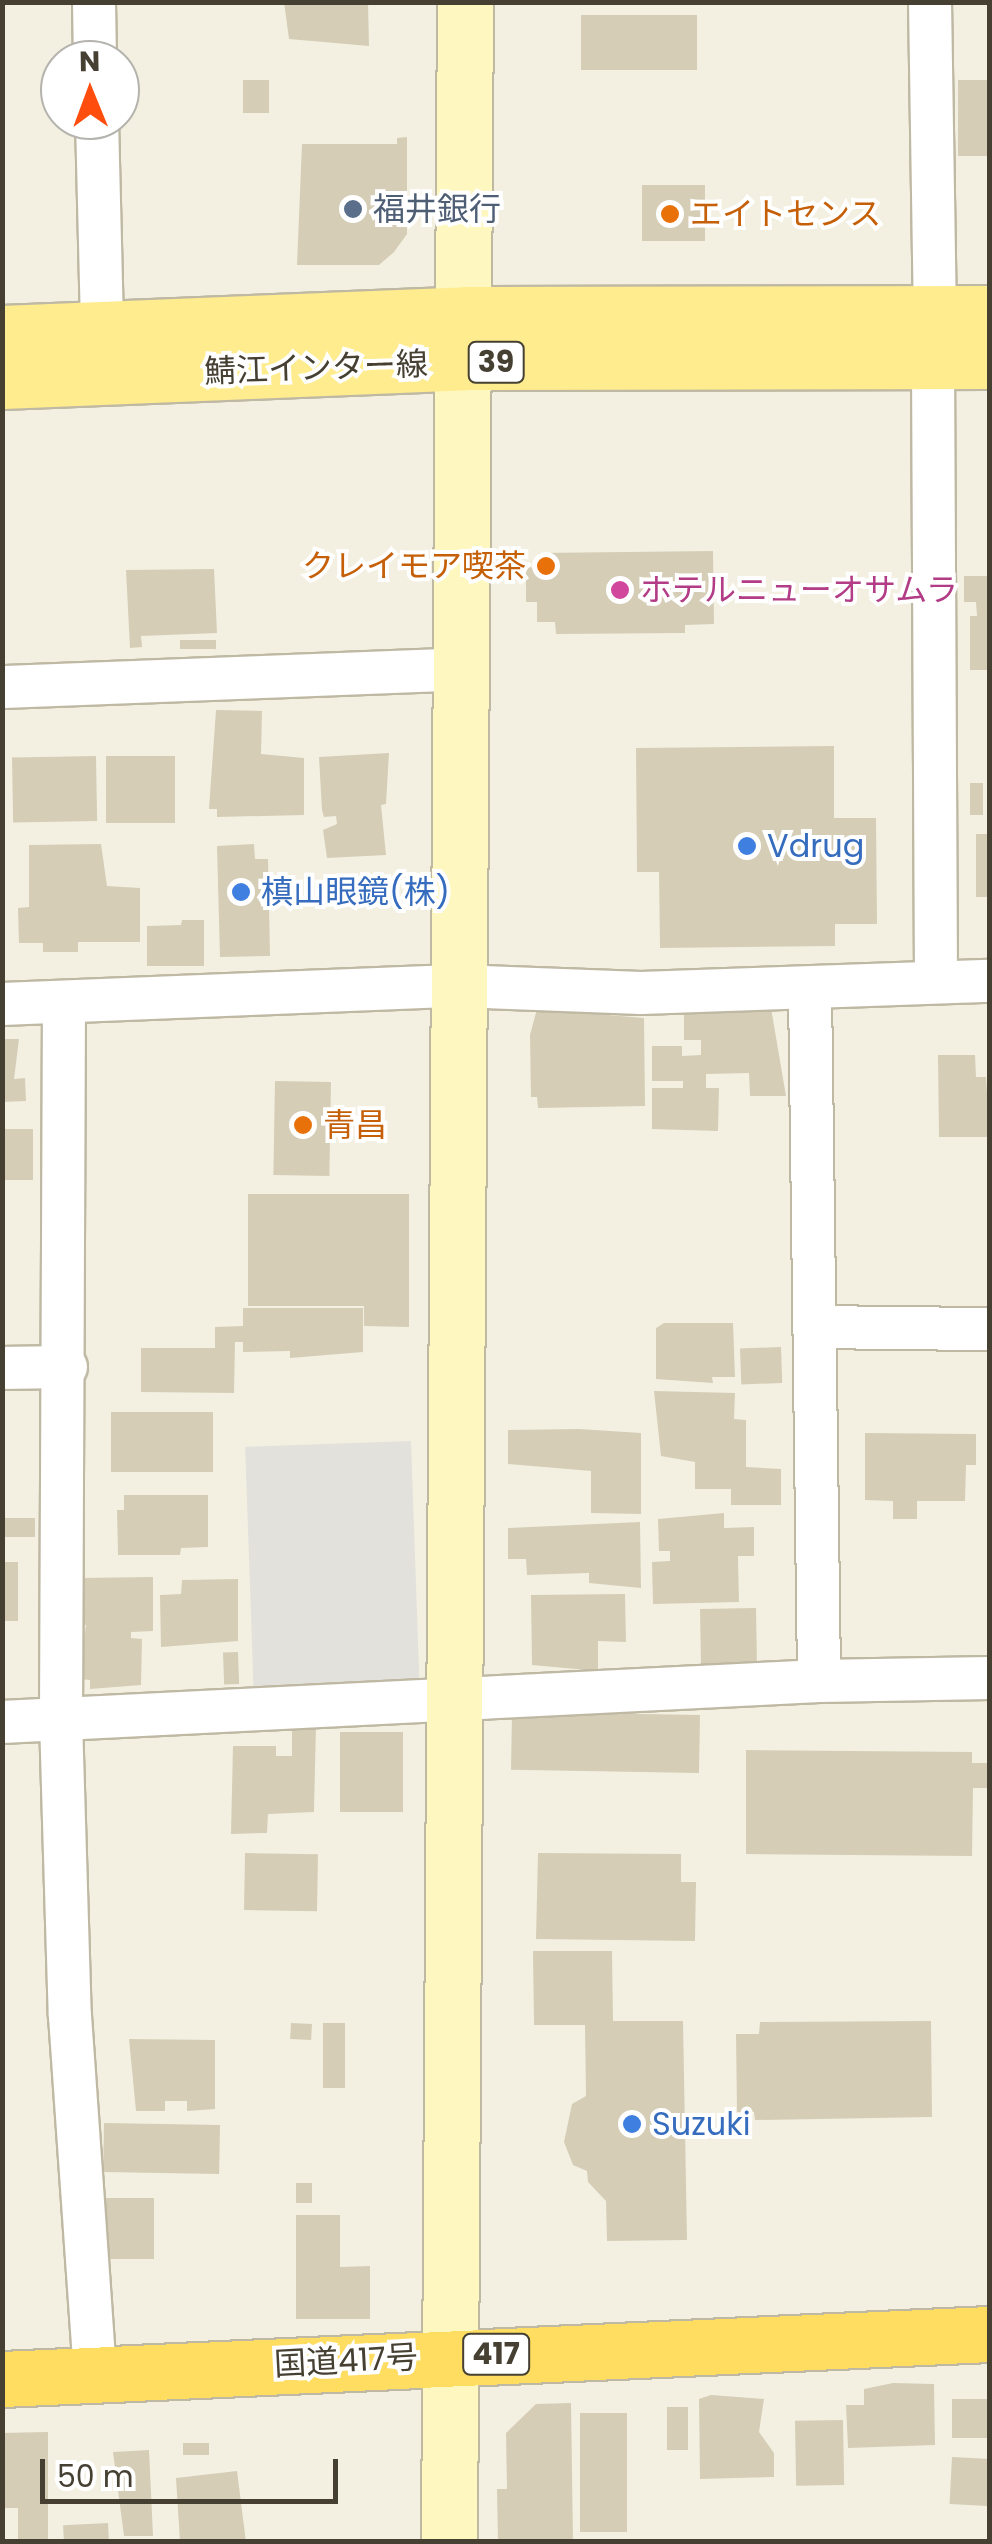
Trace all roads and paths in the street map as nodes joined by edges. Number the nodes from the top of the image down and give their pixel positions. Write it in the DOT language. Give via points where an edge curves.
graph roads {
  1 [pos="94,2"];
  2 [pos="464,2"];
  3 [pos="930,2"];
  4 [pos="95,40"];
  5 [pos="97,140"];
  6 [pos="990,313"];
  7 [pos="102,328"];
  8 [pos="2,333"];
  9 [pos="934,337"];
  10 [pos="466,338"];
  11 [pos="990,361"];
  12 [pos="2,381"];
  13 [pos="462,669"];
  14 [pos="2,687"];
  15 [pos="990,981"];
  16 [pos="936,982"];
  17 [pos="460,986"];
  18 [pos="810,988"];
  19 [pos="64,1003"];
  20 [pos="2,1004"];
  21 [pos="815,1327"];
  22 [pos="990,1329"];
  23 [pos="66,1367"];
  24 [pos="2,1368"];
  25 [pos="990,1678"];
  26 [pos="818,1681"];
  27 [pos="456,1699"];
  28 [pos="61,1720"];
  29 [pos="2,1722"];
  30 [pos="990,2334"];
  31 [pos="450,2356"];
  32 [pos="95,2372"];
  33 [pos="2,2379"];
  34 [pos="449,2542"];
  1 -- 4 [label="street"];
  2 -- 10 [label="street"];
  3 -- 9 [label="street"];
  5 -- 7 [label="street"];
  6 -- 9 [label="main road, 鯖江インター線 / 39"];
  7 -- 8 [label="main road, 鯖江インター線 / 39"];
  7 -- 10 [label="main road, 鯖江インター線 / 39"];
  9 -- 10 [label="main road, 鯖江インター線 / 39"];
  9 -- 11 [label="main road, 鯖江インター線 / 39"];
  9 -- 16 [label="street"];
  10 -- 12 [label="main road, 鯖江インター線 / 39"];
  10 -- 13 [label="street"];
  13 -- 14 [label="street"];
  13 -- 17 [label="street"];
  15 -- 16 [label="street"];
  16 -- 18 [label="street"];
  17 -- 18 [label="street" via="640,993"];
  17 -- 19 [label="street"];
  17 -- 27 [label="street"];
  18 -- 21 [label="street"];
  19 -- 20 [label="street"];
  19 -- 23 [label="street"];
  21 -- 22 [label="street"];
  21 -- 26 [label="street"];
  23 -- 24 [label="street"];
  23 -- 28 [label="street"];
  25 -- 26 [label="street"];
  26 -- 27 [label="street"];
  27 -- 28 [label="street"];
  27 -- 31 [label="street"];
  28 -- 29 [label="street"];
  28 -- 32 [label="street" via="70,2016"];
  30 -- 31 [label="highway, 国道417号 / 417"];
  31 -- 32 [label="highway, 国道417号 / 417"];
  31 -- 34 [label="street"];
  32 -- 33 [label="highway, 国道417号 / 417"];
}
